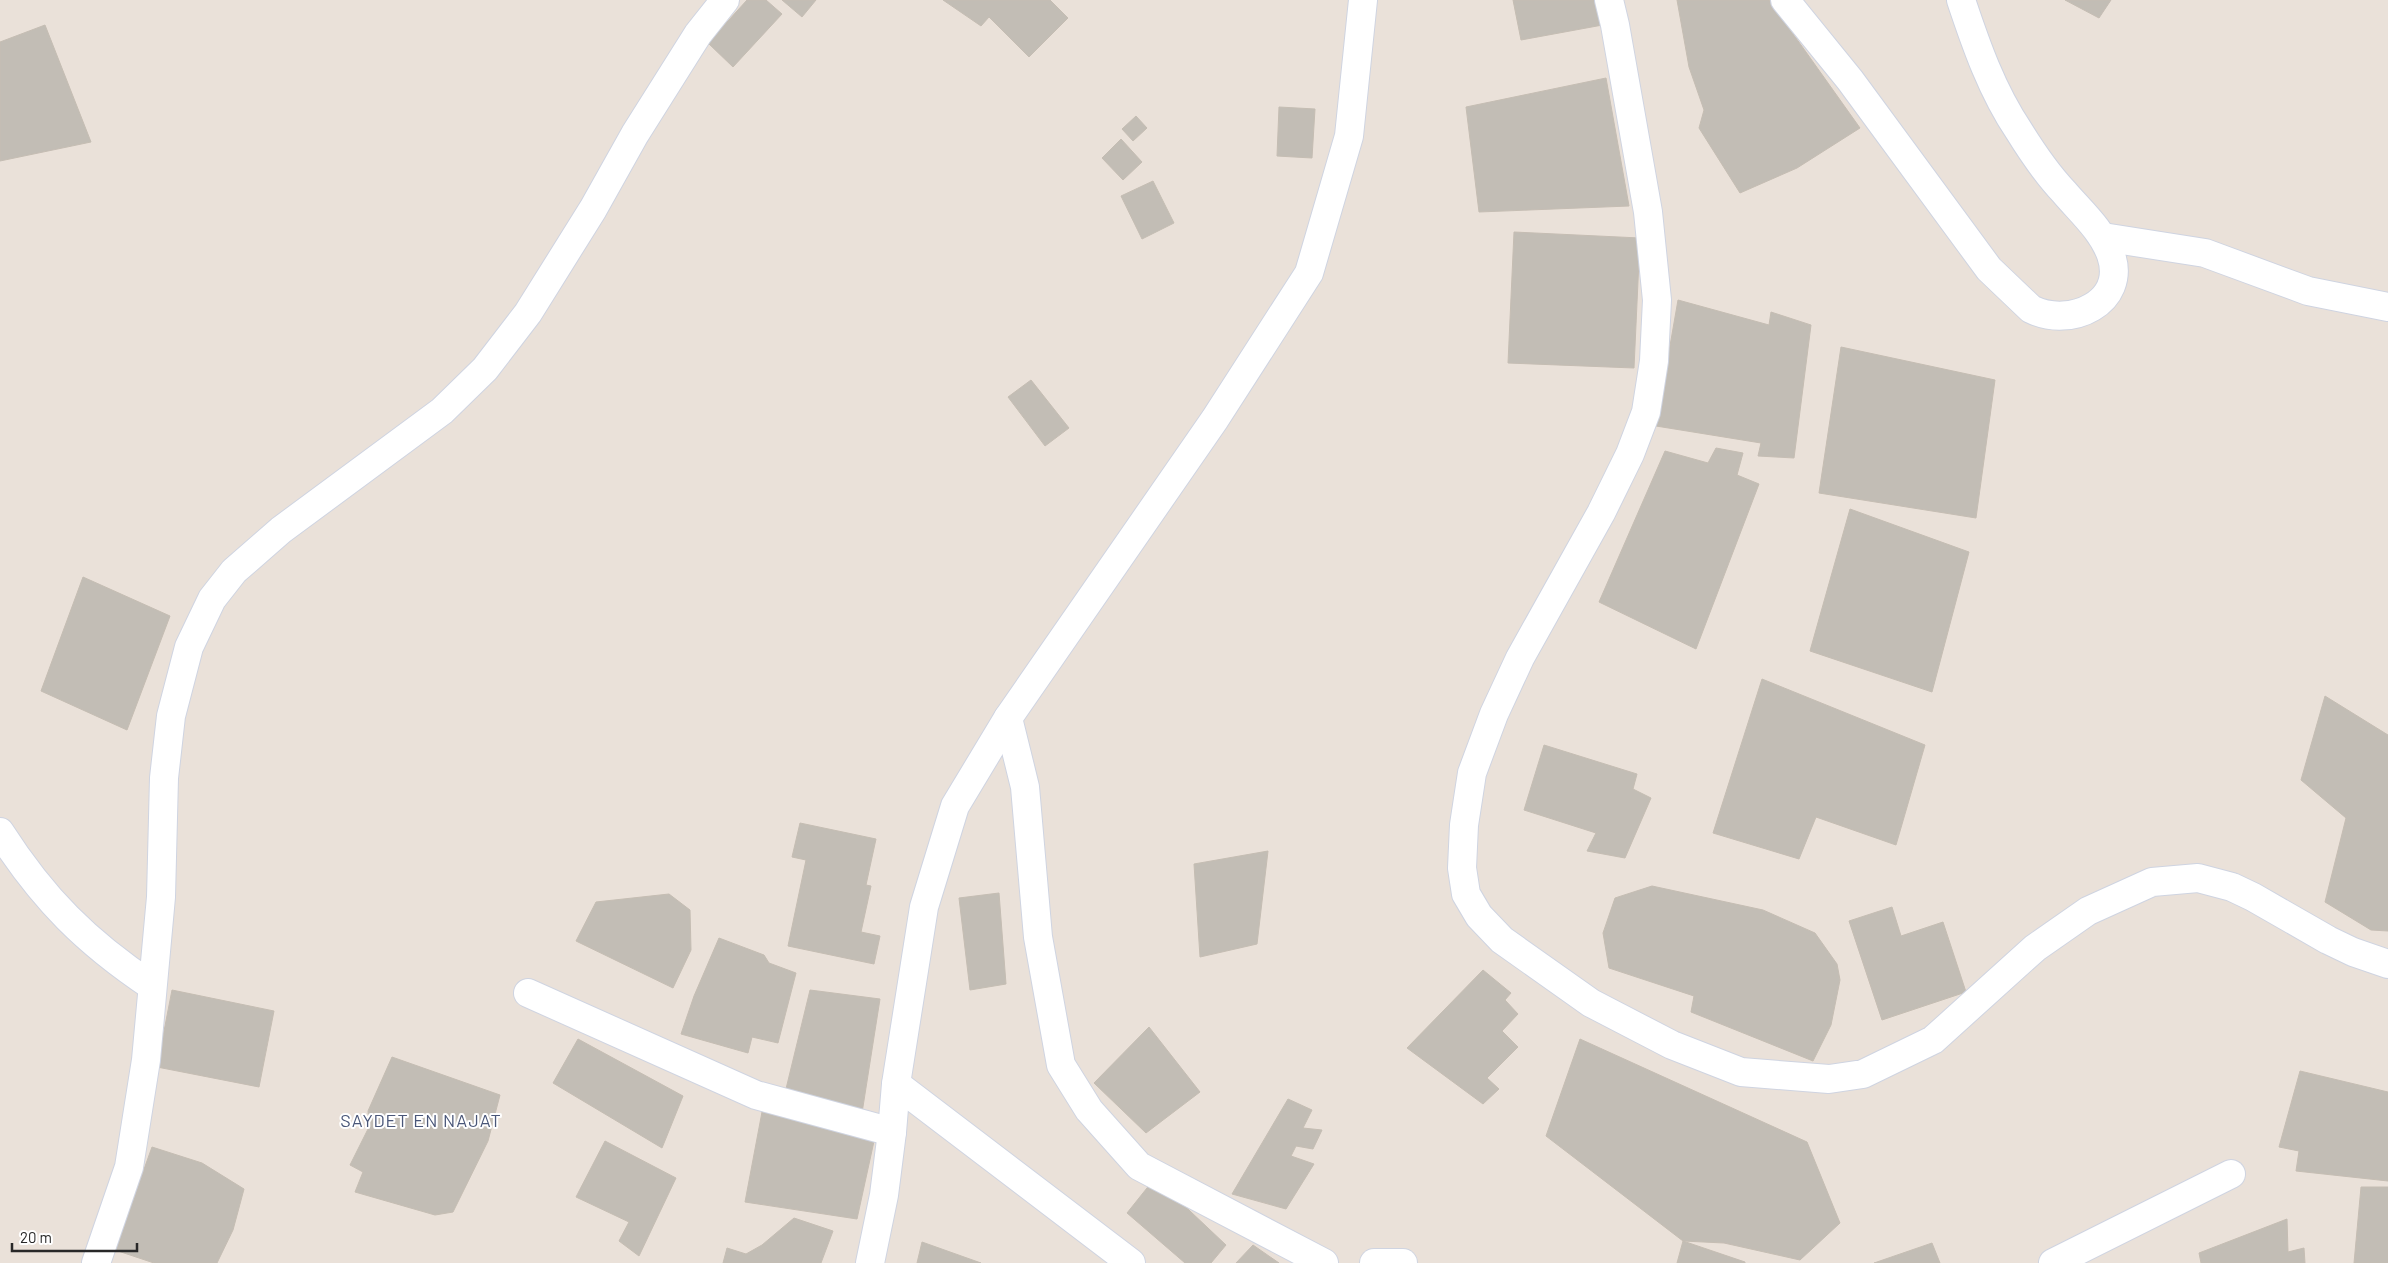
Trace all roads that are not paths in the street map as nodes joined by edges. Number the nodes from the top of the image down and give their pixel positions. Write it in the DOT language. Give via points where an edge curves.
graph roads {
  1 [pos="724,0"];
  2 [pos="1363,0"];
  3 [pos="1609,0"];
  4 [pos="1785,0"];
  5 [pos="1961,0"];
  6 [pos="2103,237"];
  7 [pos="2388,307"];
  8 [pos="1008,718"];
  9 [pos="0,832"];
  10 [pos="2388,964"];
  11 [pos="152,986"];
  12 [pos="528,993"];
  13 [pos="896,1084"];
  14 [pos="892,1132"];
  15 [pos="2230,1174"];
  16 [pos="96,1263"];
  17 [pos="870,1263"];
  18 [pos="1131,1263"];
  19 [pos="1324,1263"];
  20 [pos="1374,1263"];
  21 [pos="1403,1263"];
  22 [pos="2053,1263"];
  1 -- 11 [label="street" via="687,50 528,313 485,369 442,411 281,530 234,571 212,599 188,647 172,716 164,778 161,897"];
  2 -- 8 [label="street" via="1349,136 1310,273 1237,387"];
  3 -- 10 [label="street" via="1648,212 1657,300 1654,361 1646,412 1630,454 1520,658 1472,773 1464,825 1462,868 1466,894 1479,916 1502,940 1591,1003 1672,1045 1741,1072 1829,1079 1863,1074 1933,1040 2035,948 2088,911 2152,882 2198,878 2232,887 2328,940"];
  4 -- 6 [label="street" via="1850,80 1989,269 2031,309 2050,316 2069,317 2098,303 2110,288 2114,266"];
  5 -- 6 [label="street" via="1982,62 2018,130 2062,190"];
  6 -- 7 [label="street" via="2205,252 2308,291"];
  8 -- 13 [label="street" via="955,806 924,907"];
  8 -- 19 [label="street" via="1025,787 1038,937 1062,1065 1089,1110 1139,1166"];
  9 -- 11 [label="street" via="45,896 69,921 100,949"];
  11 -- 16 [label="street" via="146,1060 129,1167"];
  12 -- 14 [label="street" via="756,1095"];
  13 -- 14 [label="street"];
  13 -- 18 [label="street"];
  14 -- 17 [label="street" via="884,1195"];
  15 -- 22 [label="street"];
  20 -- 21 [label="street"];
}
